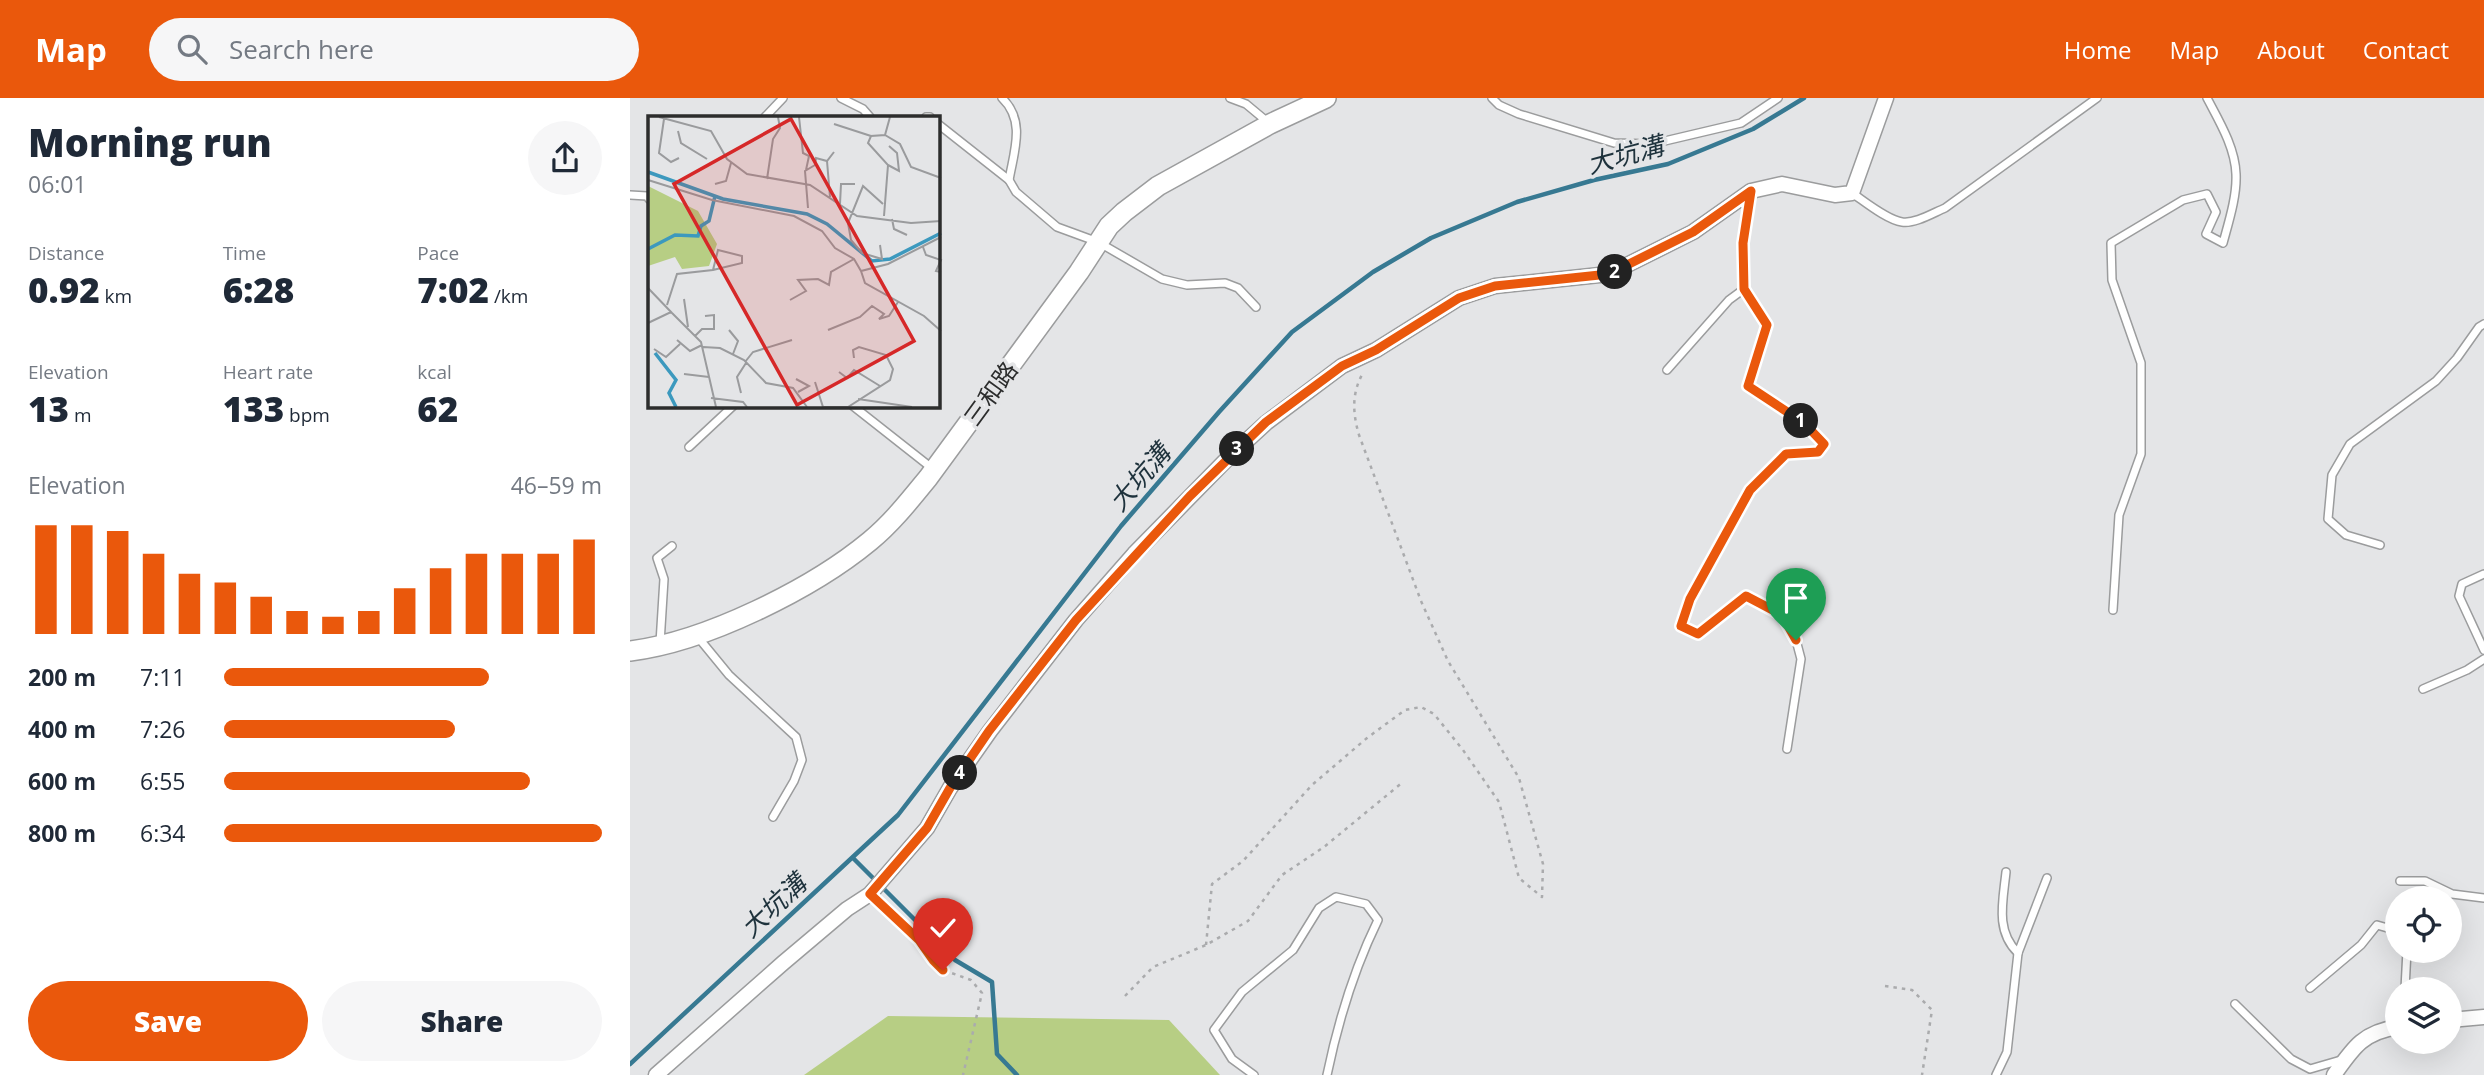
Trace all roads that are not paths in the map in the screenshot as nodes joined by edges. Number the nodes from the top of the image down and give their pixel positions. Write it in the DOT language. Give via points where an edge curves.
graph roads {
  1 [pos="783,98"];
  2 [pos="841,98"];
  3 [pos="1002,98"];
  4 [pos="1230,98"];
  5 [pos="1326,98"];
  6 [pos="1492,98"];
  7 [pos="1778,98"];
  8 [pos="1886,98"];
  9 [pos="2097,98"];
  10 [pos="2207,98"];
  11 [pos="766,116"];
  12 [pos="869,116"];
  13 [pos="1270,124"];
  14 [pos="940,126"];
  15 [pos="1009,180"];
  16 [pos="1751,191"];
  17 [pos="1852,192"];
  18 [pos="630,195"];
  19 [pos="648,198"];
  20 [pos="1098,242"];
  21 [pos="1744,289"];
  22 [pos="1256,307"];
  23 [pos="2484,324"];
  24 [pos="1667,370"];
  25 [pos="731,408"];
  26 [pos="856,408"];
  27 [pos="689,447"];
  28 [pos="934,470"];
  29 [pos="2380,545"];
  30 [pos="672,546"];
  31 [pos="2484,573"];
  32 [pos="2113,610"];
  33 [pos="697,636"];
  34 [pos="660,648"];
  35 [pos="2484,650"];
  36 [pos="630,651"];
  37 [pos="2484,659"];
  38 [pos="2423,690"];
  39 [pos="1787,749"];
  40 [pos="773,817"];
  41 [pos="2006,872"];
  42 [pos="2047,878"];
  43 [pos="2400,881"];
  44 [pos="2484,898"];
  45 [pos="2385,927"];
  46 [pos="2018,953"];
  47 [pos="2310,988"];
  48 [pos="2235,1004"];
  49 [pos="2484,1017"];
  50 [pos="2462,1019"];
  51 [pos="2385,1029"];
  52 [pos="2346,1059"];
  53 [pos="656,1075"];
  54 [pos="1254,1075"];
  55 [pos="1327,1075"];
  56 [pos="1996,1075"];
  57 [pos="2334,1075"];
  1 -- 11 [label="lane"];
  2 -- 12 [label="lane"];
  3 -- 15 [label="lane" via="1012,108 1018,130"];
  4 -- 13 [label="lane" via="1246,104"];
  5 -- 13 [label="main road, 三和路"];
  6 -- 7 [label="lane" via="1519,114 1614,143 1652,144 1741,123"];
  8 -- 17 [label="street"];
  9 -- 17 [label="lane" via="1945,208 1920,218 1902,222"];
  10 -- 32 [label="lane" via="2227,138 2236,173 2223,243 2206,234 2216,212 2207,194 2183,200 2111,243 2112,280 2141,363 2141,454 2119,515"];
  13 -- 20 [label="main road, 三和路" via="1158,186 1109,226"];
  14 -- 15 [label="lane"];
  15 -- 20 [label="lane" via="1016,192 1057,227"];
  16 -- 17 [label="street" via="1782,184 1835,195"];
  16 -- 21 [label="lane" via="1743,243"];
  16 -- 53 [label="street" via="1693,232 1609,274 1495,286 1459,298 1342,366 1266,422 1134,554 1076,620 989,731 927,828 870,894 783,963"];
  18 -- 19 [label="lane"];
  20 -- 22 [label="lane" via="1162,279 1238,288"];
  20 -- 28 [label="main road, 三和路"];
  21 -- 24 [label="lane"];
  21 -- 39 [label="lane" via="1767,325 1748,386 1804,423 1824,444 1818,452 1786,454 1750,490 1690,599 1681,626 1698,634 1746,596 1782,615 1801,659"];
  23 -- 29 [label="lane" via="2436,382 2350,444 2332,475 2328,519 2346,535"];
  25 -- 27 [label="lane"];
  26 -- 28 [label="lane"];
  28 -- 33 [label="main road, 三和路" via="871,540 827,573"];
  30 -- 34 [label="lane" via="657,558 664,579"];
  31 -- 35 [label="lane" via="2462,584 2459,597"];
  33 -- 34 [label="main road, 三和路"];
  33 -- 40 [label="lane" via="729,675 796,737 802,760"];
  34 -- 36 [label="main road, 三和路"];
  37 -- 38 [label="lane"];
  41 -- 46 [label="lane" via="2002,927"];
  42 -- 46 [label="lane"];
  43 -- 44 [label="lane" via="2426,881 2452,894"];
  45 -- 47 [label="lane" via="2377,925 2361,945"];
  46 -- 56 [label="lane" via="2007,1052"];
  48 -- 52 [label="lane" via="2291,1059 2310,1069"];
  49 -- 50 [label="street"];
  51 -- 52 [label="street" via="2360,1041"];
  52 -- 57 [label="street"];
  54 -- 55 [label="lane" via="1232,1059 1213,1030 1242,992 1293,950 1319,908 1336,897 1366,904 1378,920 1337,1028"];
}
